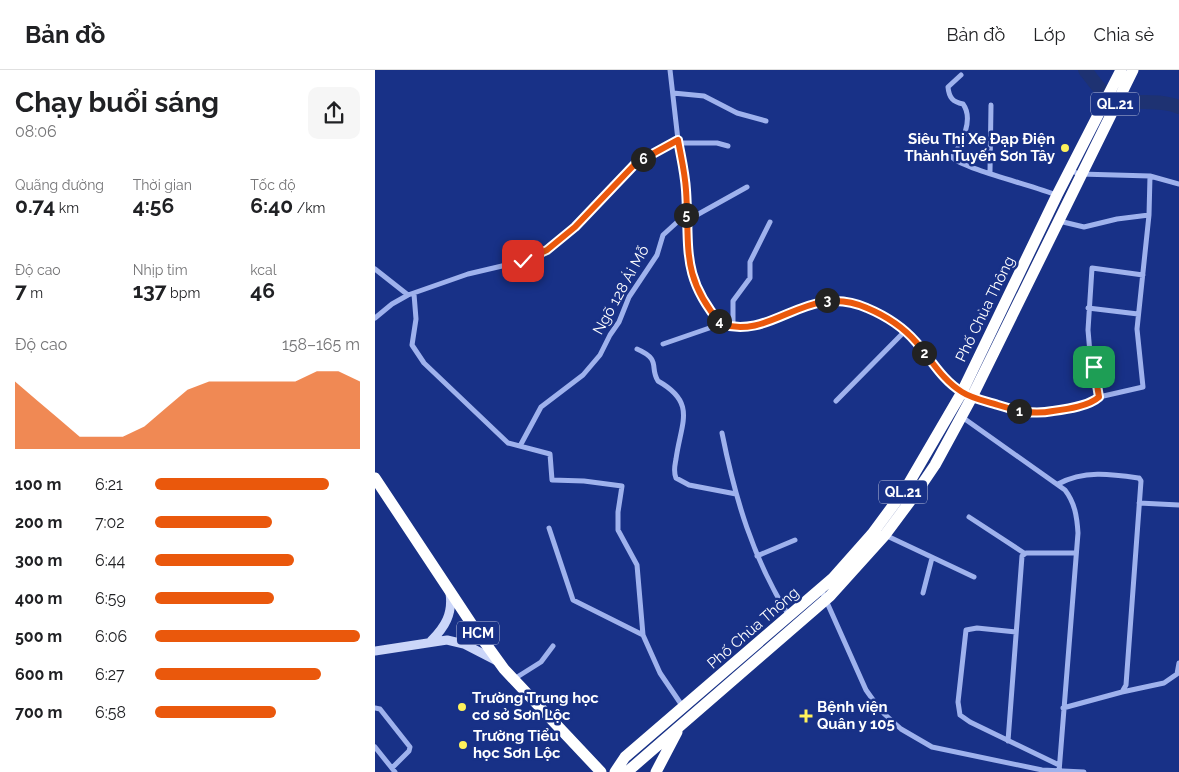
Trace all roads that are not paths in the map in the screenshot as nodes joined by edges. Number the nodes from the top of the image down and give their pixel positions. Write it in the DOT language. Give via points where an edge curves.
graph roads {
  1 [pos="670,70"];
  2 [pos="1121,70"];
  3 [pos="1133,70"];
  4 [pos="961,75"];
  5 [pos="673,93"];
  6 [pos="991,105"];
  7 [pos="766,121"];
  8 [pos="1094,136"];
  9 [pos="678,142"];
  10 [pos="728,146"];
  11 [pos="990,172"];
  12 [pos="1075,172"];
  13 [pos="1150,176"];
  14 [pos="1179,184"];
  15 [pos="747,187"];
  16 [pos="1057,195"];
  17 [pos="686,214"];
  18 [pos="1149,215"];
  19 [pos="686,221"];
  20 [pos="1057,221"];
  21 [pos="771,222"];
  22 [pos="375,269"];
  23 [pos="1143,274"];
  24 [pos="411,294"];
  25 [pos="1088,308"];
  26 [pos="1138,314"];
  27 [pos="375,318"];
  28 [pos="721,324"];
  29 [pos="733,326"];
  30 [pos="905,331"];
  31 [pos="663,344"];
  32 [pos="637,349"];
  33 [pos="967,394"];
  34 [pos="1099,397"];
  35 [pos="836,401"];
  36 [pos="962,417"];
  37 [pos="722,433"];
  38 [pos="520,446"];
  39 [pos="375,478"];
  40 [pos="1058,484"];
  41 [pos="910,492"];
  42 [pos="736,494"];
  43 [pos="1139,503"];
  44 [pos="1179,505"];
  45 [pos="969,517"];
  46 [pos="549,528"];
  47 [pos="885,535"];
  48 [pos="795,540"];
  49 [pos="1024,553"];
  50 [pos="1076,553"];
  51 [pos="757,556"];
  52 [pos="932,558"];
  53 [pos="974,577"];
  54 [pos="821,589"];
  55 [pos="450,592"];
  56 [pos="923,593"];
  57 [pos="825,600"];
  58 [pos="789,616"];
  59 [pos="1016,632"];
  60 [pos="643,635"];
  61 [pos="431,642"];
  62 [pos="553,646"];
  63 [pos="375,651"];
  64 [pos="499,662"];
  65 [pos="1179,663"];
  66 [pos="514,679"];
  67 [pos="1122,692"];
  68 [pos="691,706"];
  69 [pos="375,708"];
  70 [pos="1063,708"];
  71 [pos="682,724"];
  72 [pos="1008,741"];
  73 [pos="375,746"];
  74 [pos="1059,769"];
  75 [pos="394,770"];
  76 [pos="601,772"];
  77 [pos="615,772"];
  78 [pos="627,772"];
  79 [pos="656,772"];
  80 [pos="1084,772"];
  1 -- 5 [label="street"];
  2 -- 8 [label="highway, Phố Chùa Thông / QL.21"];
  3 -- 8 [label="highway, Phố Chùa Thông / QL.21"];
  4 -- 11 [label="street" via="948,87 949,96 966,106 966,134 952,157 965,166"];
  5 -- 7 [label="street" via="704,96 737,113"];
  5 -- 9 [label="street"];
  6 -- 11 [label="street"];
  8 -- 12 [label="highway, Phố Chùa Thông / QL.21"];
  9 -- 10 [label="street"];
  9 -- 17 [label="street" via="686,190"];
  9 -- 24 [label="street" via="636,163 575,227 547,250 523,261 468,274"];
  11 -- 16 [label="street"];
  12 -- 13 [label="street"];
  12 -- 16 [label="highway, Phố Chùa Thông / QL.21"];
  12 -- 20 [label="highway, Phố Chùa Thông / QL.21"];
  13 -- 14 [label="street"];
  13 -- 18 [label="street"];
  15 -- 19 [label="street"];
  16 -- 33 [label="highway, Phố Chùa Thông / QL.21"];
  17 -- 19 [label="street"];
  17 -- 38 [label="street, Ngõ 128 Ái Mỗ" via="663,235 657,255 629,297 600,355 583,375 541,407"];
  18 -- 20 [label="street" via="1084,227"];
  18 -- 23 [label="street"];
  19 -- 28 [label="street" via="693,280"];
  20 -- 33 [label="highway, Phố Chùa Thông / QL.21"];
  21 -- 29 [label="street" via="750,262 750,278 733,301"];
  22 -- 24 [label="street"];
  23 -- 25 [label="street" via="1092,268"];
  23 -- 26 [label="street"];
  24 -- 27 [label="street"];
  24 -- 38 [label="street" via="416,319 411,342 424,363 507,443"];
  25 -- 26 [label="street"];
  25 -- 34 [label="street" via="1090,353"];
  26 -- 34 [label="street" via="1143,387"];
  28 -- 29 [label="street"];
  28 -- 31 [label="street"];
  29 -- 30 [label="street" via="761,323 810,304 836,300 883,315"];
  30 -- 33 [label="street" via="936,369"];
  30 -- 35 [label="street"];
  32 -- 42 [label="street" via="648,354 658,381 681,399 684,413 674,468 676,478 689,486"];
  33 -- 34 [label="street" via="1024,413 1044,413 1092,403"];
  33 -- 36 [label="highway, Phố Chùa Thông / QL.21"];
  33 -- 41 [label="highway, Phố Chùa Thông / QL.21"];
  36 -- 40 [label="street"];
  36 -- 41 [label="highway, Phố Chùa Thông / QL.21"];
  37 -- 42 [label="street"];
  38 -- 60 [label="street" via="550,454 553,480 622,486 618,530 637,565"];
  39 -- 55 [label="highway, HCM"];
  40 -- 43 [label="street" via="1079,475 1139,478"];
  40 -- 50 [label="street" via="1071,498 1077,516"];
  41 -- 47 [label="highway, Phố Chùa Thông / QL.21"];
  41 -- 54 [label="highway, Phố Chùa Thông / QL.21"];
  42 -- 51 [label="street"];
  43 -- 44 [label="street"];
  43 -- 67 [label="street" via="1126,685"];
  45 -- 49 [label="street"];
  46 -- 60 [label="street" via="573,600"];
  47 -- 52 [label="street"];
  47 -- 57 [label="highway, Phố Chùa Thông / QL.21"];
  48 -- 51 [label="street"];
  49 -- 50 [label="street"];
  49 -- 59 [label="street"];
  50 -- 70 [label="street"];
  51 -- 58 [label="street"];
  52 -- 53 [label="street"];
  52 -- 56 [label="street"];
  54 -- 57 [label="street"];
  54 -- 58 [label="highway, Phố Chùa Thông / QL.21"];
  55 -- 61 [label="street" via="448,619"];
  55 -- 64 [label="highway, HCM"];
  57 -- 68 [label="highway, Phố Chùa Thông / QL.21"];
  57 -- 74 [label="street" via="866,690 881,711 901,728 932,746 1042,770"];
  58 -- 68 [label="highway, Phố Chùa Thông / QL.21"];
  59 -- 72 [label="street"];
  59 -- 72 [label="street" via="966,630 958,702 960,715 965,719"];
  60 -- 68 [label="street" via="660,673"];
  61 -- 63 [label="street"];
  61 -- 64 [label="street" via="456,641"];
  62 -- 66 [label="street" via="541,662"];
  64 -- 66 [label="highway, HCM"];
  65 -- 67 [label="street" via="1177,674 1164,683"];
  66 -- 76 [label="highway, HCM"];
  67 -- 70 [label="street"];
  68 -- 71 [label="highway, Phố Chùa Thông / QL.21"];
  68 -- 77 [label="highway, Phố Chùa Thông / QL.21" via="625,757"];
  69 -- 75 [label="street" via="410,747"];
  70 -- 74 [label="street"];
  71 -- 78 [label="highway, Phố Chùa Thông / QL.21"];
  71 -- 79 [label="highway"];
  72 -- 74 [label="street"];
  73 -- 75 [label="street"];
  74 -- 80 [label="street"];
}
